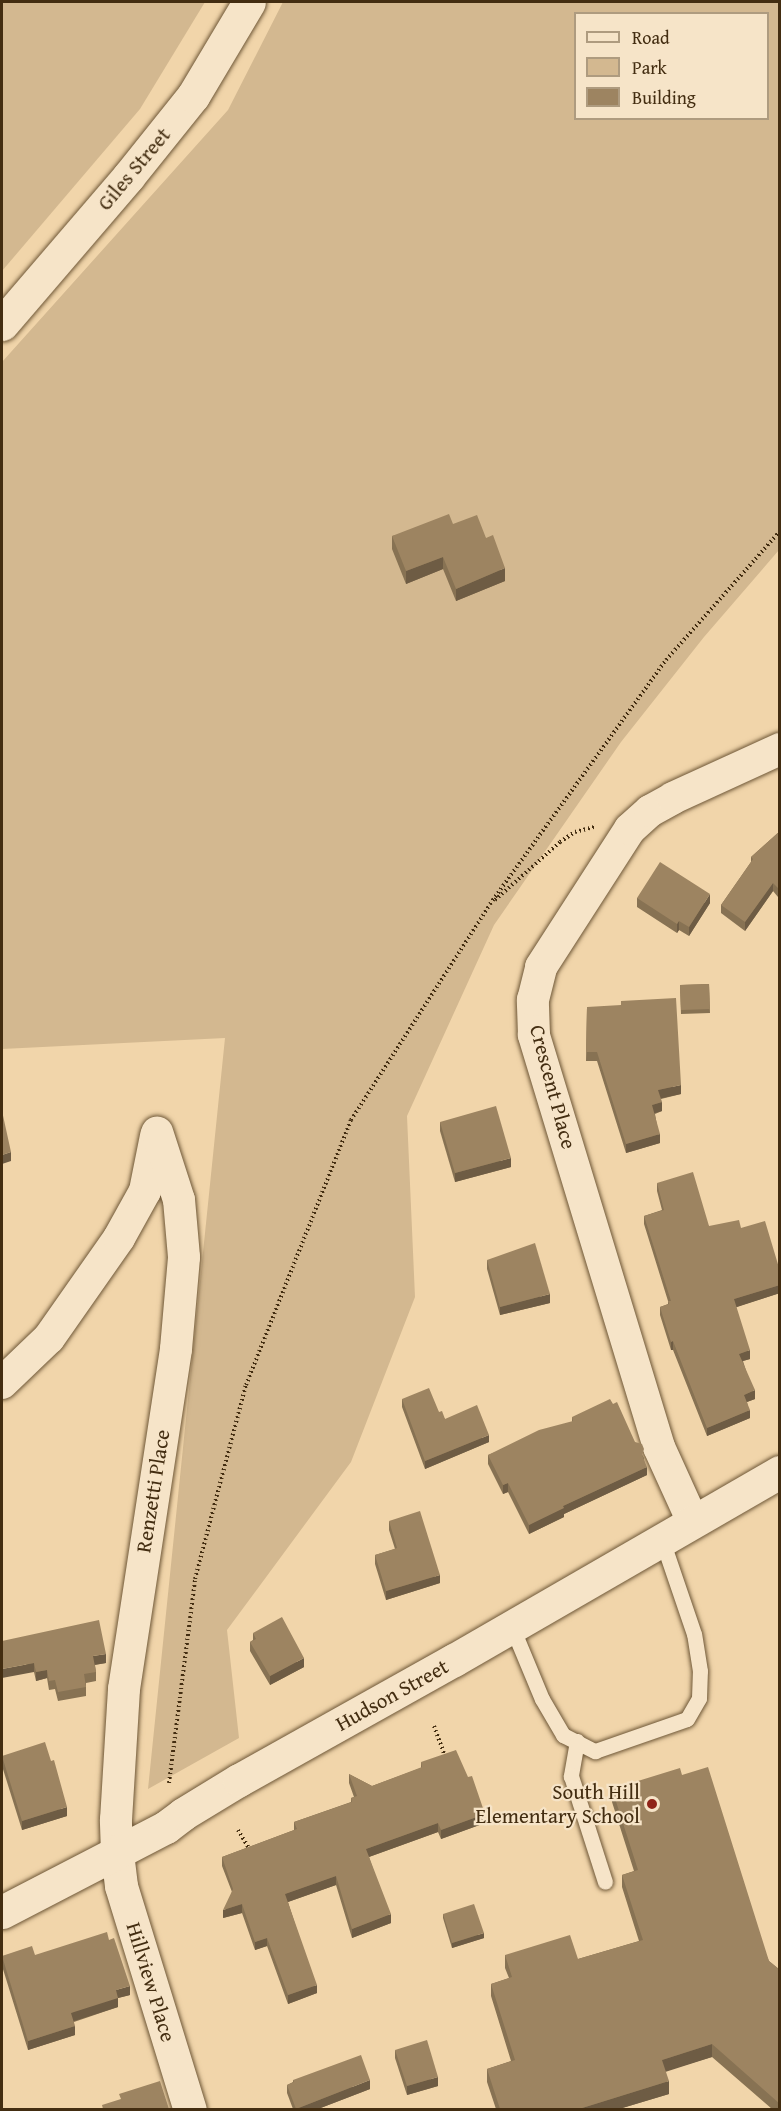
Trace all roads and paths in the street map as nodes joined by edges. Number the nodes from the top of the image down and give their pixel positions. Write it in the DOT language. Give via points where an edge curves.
graph roads {
  1 [pos="249,2"];
  2 [pos="2,324"];
  3 [pos="780,531"];
  4 [pos="780,749"];
  5 [pos="630,829"];
  6 [pos="490,904"];
  7 [pos="2,1383"];
  8 [pos="780,1472"];
  9 [pos="693,1522"];
  10 [pos="662,1539"];
  11 [pos="512,1626"];
  12 [pos="434,1726"];
  13 [pos="577,1742"];
  14 [pos="444,1754"];
  15 [pos="168,1788"];
  16 [pos="238,1830"];
  17 [pos="258,1845"];
  18 [pos="117,1853"];
  19 [pos="605,1882"];
  20 [pos="2,1912"];
  21 [pos="190,2109"];
  1 -- 2 [label="street, Giles Street" via="193,96"];
  3 -- 6 [label="path" via="666,660"];
  4 -- 5 [label="street, Crescent Place" via="673,798"];
  5 -- 6 [label="path" via="604,826 575,832"];
  5 -- 9 [label="street, Crescent Place" via="541,967 533,1000 534,1035 659,1447"];
  6 -- 15 [label="path" via="351,1120 246,1385 195,1579"];
  7 -- 18 [label="street, Renzetti Place" via="49,1338 119,1238 145,1191 157,1132 179,1200 184,1257 176,1349 124,1689"];
  8 -- 9 [label="street, Hudson Street"];
  9 -- 10 [label="street, Hudson Street"];
  10 -- 11 [label="street, Hudson Street"];
  10 -- 13 [label="lane" via="694,1634 700,1671 699,1698 687,1719 676,1723 595,1751"];
  11 -- 13 [label="lane" via="542,1699 563,1735"];
  11 -- 18 [label="street, Hudson Street"];
  12 -- 14 [label="path"];
  13 -- 19 [label="lane" via="571,1776"];
  16 -- 17 [label="path" via="247,1848"];
  18 -- 20 [label="street, Hudson Street"];
  18 -- 21 [label="street, Hillview Place" via="121,1886"];
}
